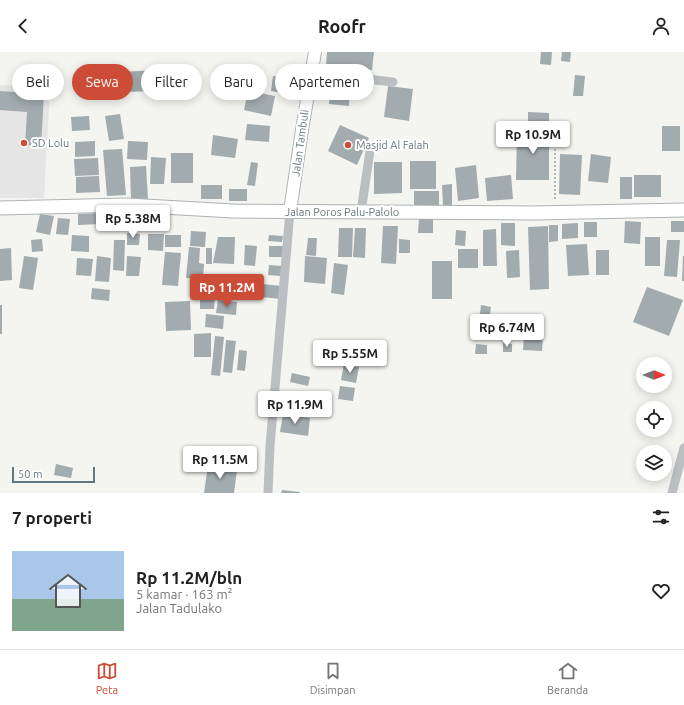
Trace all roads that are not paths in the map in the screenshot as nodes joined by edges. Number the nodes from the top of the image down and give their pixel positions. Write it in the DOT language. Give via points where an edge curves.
graph roads {
  1 [pos="315,52"];
  2 [pos="313,64"];
  3 [pos="374,80"];
  4 [pos="393,82"];
  5 [pos="307,100"];
  6 [pos="370,151"];
  7 [pos="0,208"];
  8 [pos="684,210"];
  9 [pos="290,212"];
  10 [pos="361,212"];
  11 [pos="684,448"];
  12 [pos="268,493"];
  13 [pos="672,493"];
  1 -- 2 [label="street, Jalan Tambuli"];
  3 -- 4 [label="street"];
  5 -- 9 [label="street, Jalan Tambuli"];
  6 -- 10 [label="street"];
  7 -- 9 [label="main road, Jalan Poros Palu-Palolo" via="127,205 195,210"];
  8 -- 10 [label="main road, Jalan Poros Palu-Palolo"];
  9 -- 10 [label="main road, Jalan Poros Palu-Palolo"];
  9 -- 12 [label="street"];
  11 -- 13 [label="street"];
}
